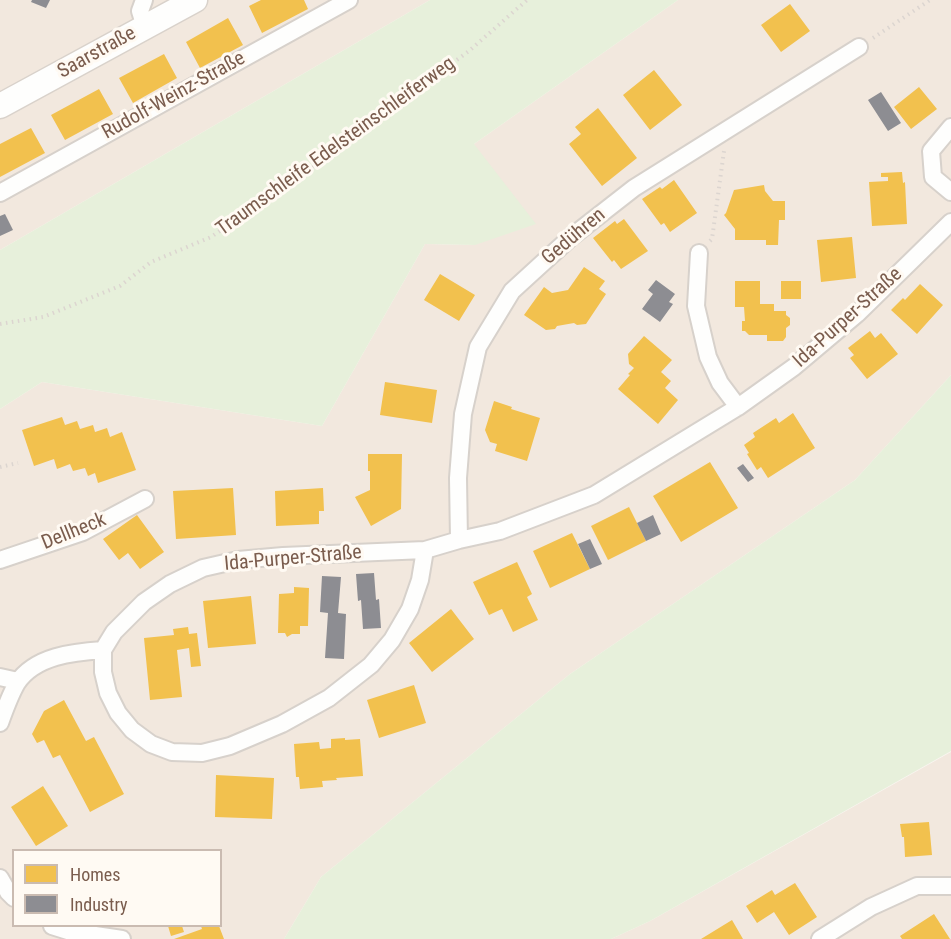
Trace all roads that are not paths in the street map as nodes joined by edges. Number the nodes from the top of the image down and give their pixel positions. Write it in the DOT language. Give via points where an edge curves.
graph roads {
  1 [pos="144,0"];
  2 [pos="195,0"];
  3 [pos="349,0"];
  4 [pos="145,27"];
  5 [pos="859,47"];
  6 [pos="0,106"];
  7 [pos="951,127"];
  8 [pos="951,192"];
  9 [pos="0,193"];
  10 [pos="951,222"];
  11 [pos="699,252"];
  12 [pos="738,407"];
  13 [pos="145,500"];
  14 [pos="459,540"];
  15 [pos="424,550"];
  16 [pos="0,560"];
  17 [pos="103,650"];
  18 [pos="0,677"];
  19 [pos="18,681"];
  20 [pos="0,723"];
  21 [pos="0,878"];
  22 [pos="951,886"];
  23 [pos="12,895"];
  24 [pos="55,927"];
  25 [pos="122,939"];
  26 [pos="820,939"];
  1 -- 4 [label="street" via="140,11"];
  2 -- 4 [label="street, Saarstraße"];
  3 -- 9 [label="street, Rudolf-Weinz-Straße"];
  4 -- 6 [label="street, Saarstraße"];
  5 -- 14 [label="street, Gedühren" via="634,188 570,238 512,291 478,347 463,414"];
  7 -- 8 [label="street" via="931,151 933,177"];
  10 -- 12 [label="street, Ida-Purper-Straße" via="857,314"];
  11 -- 12 [label="street" via="696,306 708,357 720,383"];
  12 -- 14 [label="street, Ida-Purper-Straße" via="594,495 500,531"];
  13 -- 16 [label="street, Dellheck" via="83,532"];
  14 -- 15 [label="street, Ida-Purper-Straße"];
  15 -- 17 [label="street, Ida-Purper-Straße" via="283,556 203,568 144,602 114,632"];
  15 -- 17 [label="street" via="420,580 410,609 392,640 371,664 329,698 230,746 202,753 172,752 151,744 132,730 108,693"];
  17 -- 19 [label="street" via="59,656 36,665"];
  18 -- 19 [label="street"];
  19 -- 20 [label="street"];
  21 -- 23 [label="street"];
  22 -- 26 [label="street" via="917,886 870,907"];
  24 -- 25 [label="street"];
}
